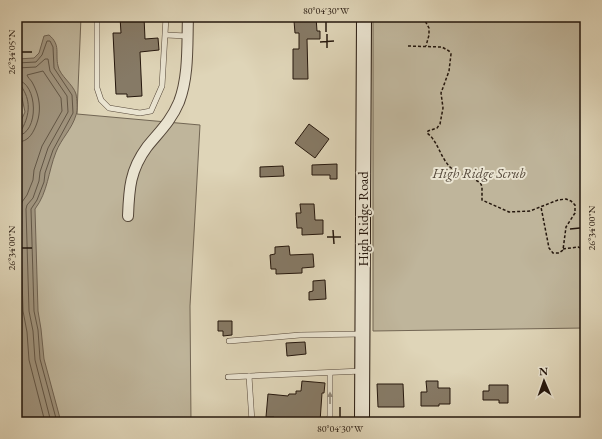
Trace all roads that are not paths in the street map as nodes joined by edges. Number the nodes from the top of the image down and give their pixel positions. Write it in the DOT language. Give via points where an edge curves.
graph roads {
  1 [pos="97,17"];
  2 [pos="166,17"];
  3 [pos="188,17"];
  4 [pos="364,17"];
  5 [pos="166,35"];
  6 [pos="187,36"];
  7 [pos="128,216"];
  8 [pos="363,334"];
  9 [pos="230,341"];
  10 [pos="363,371"];
  11 [pos="330,373"];
  12 [pos="249,376"];
  13 [pos="228,377"];
  14 [pos="252,422"];
  15 [pos="328,422"];
  16 [pos="362,422"];
  1 -- 5 [label="lane" via="97,88 101,100 109,108 140,113 151,111 162,86"];
  2 -- 5 [label="lane"];
  3 -- 6 [label="street"];
  4 -- 8 [label="street, High Ridge Road"];
  5 -- 6 [label="lane"];
  6 -- 7 [label="street" via="185,74 179,101 170,120 137,164 129,186"];
  8 -- 9 [label="lane" via="300,334"];
  8 -- 10 [label="street, High Ridge Road"];
  10 -- 11 [label="lane"];
  10 -- 16 [label="street, High Ridge Road"];
  11 -- 12 [label="lane"];
  15 -- 11 [label="lane, one-way"];
  12 -- 13 [label="lane"];
  12 -- 14 [label="lane"];
}
